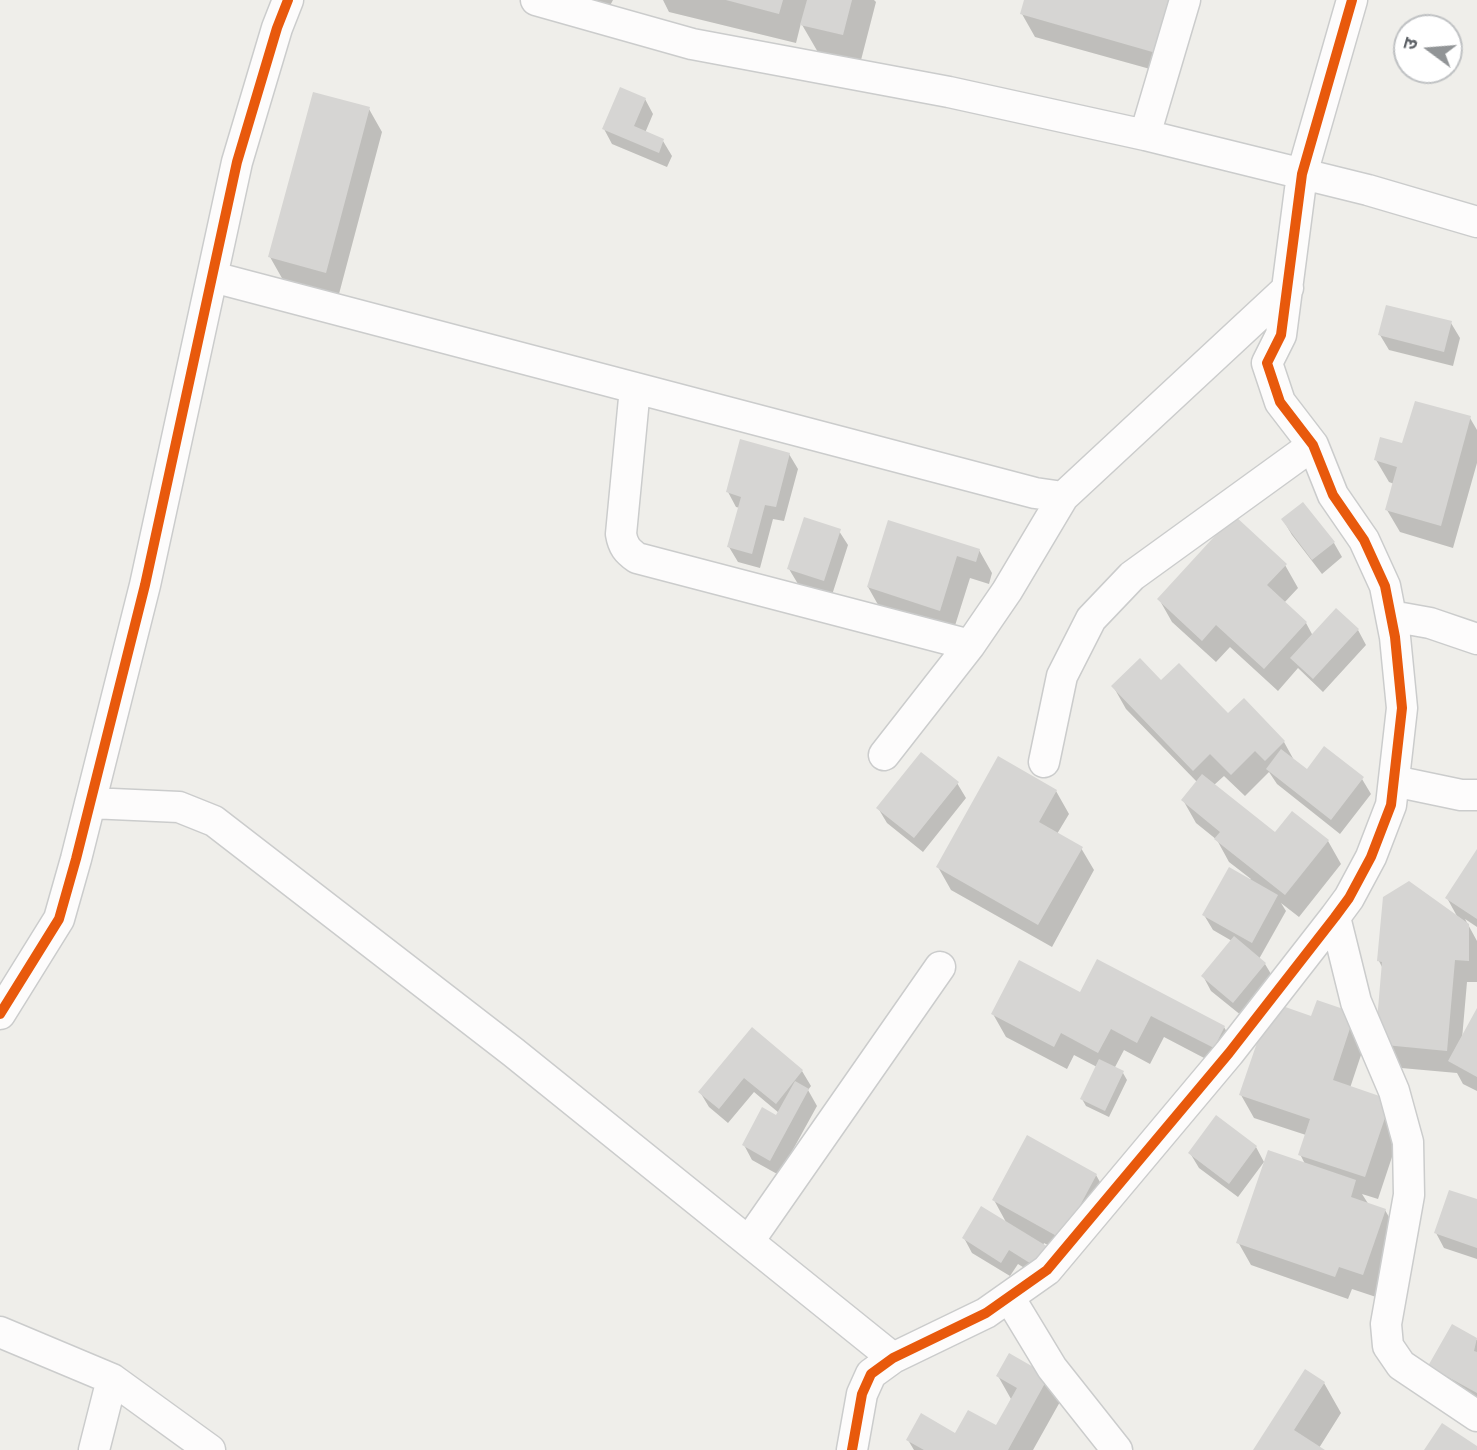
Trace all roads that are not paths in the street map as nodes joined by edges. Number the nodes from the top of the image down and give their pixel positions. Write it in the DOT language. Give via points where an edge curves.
graph roads {
  1 [pos="288,0"];
  2 [pos="536,0"];
  3 [pos="1185,0"];
  4 [pos="1352,0"];
  5 [pos="1145,135"];
  6 [pos="1302,174"];
  7 [pos="1477,222"];
  8 [pos="213,277"];
  9 [pos="1288,288"];
  10 [pos="635,388"];
  11 [pos="1313,445"];
  12 [pos="1063,497"];
  13 [pos="1391,616"];
  14 [pos="1477,639"];
  15 [pos="970,645"];
  16 [pos="884,755"];
  17 [pos="1044,762"];
  18 [pos="1394,781"];
  19 [pos="1477,795"];
  20 [pos="90,803"];
  21 [pos="1335,917"];
  22 [pos="940,967"];
  23 [pos="0,1014"];
  24 [pos="748,1241"];
  25 [pos="1009,1297"];
  26 [pos="0,1332"];
  27 [pos="893,1358"];
  28 [pos="112,1379"];
  29 [pos="1477,1416"];
  30 [pos="94,1450"];
  31 [pos="210,1450"];
  32 [pos="852,1450"];
  33 [pos="1117,1450"];
  1 -- 8 [label="street" via="237,162"];
  2 -- 5 [label="street" via="692,44 949,92"];
  3 -- 5 [label="street"];
  4 -- 6 [label="street"];
  5 -- 6 [label="street"];
  6 -- 7 [label="street"];
  6 -- 9 [label="street"];
  8 -- 10 [label="street"];
  8 -- 20 [label="street" via="145,586"];
  9 -- 11 [label="street" via="1281,335 1267,363 1280,402"];
  9 -- 12 [label="street"];
  10 -- 12 [label="street"];
  10 -- 15 [label="street" via="621,534 628,552"];
  11 -- 13 [label="street" via="1333,495 1385,586"];
  11 -- 17 [label="street" via="1132,576 1091,619 1062,676"];
  12 -- 15 [label="street"];
  13 -- 14 [label="street"];
  13 -- 18 [label="street" via="1402,708"];
  15 -- 16 [label="street"];
  18 -- 19 [label="street"];
  18 -- 21 [label="street" via="1391,805 1371,857"];
  20 -- 23 [label="street" via="59,919"];
  20 -- 24 [label="street" via="179,807 215,821"];
  21 -- 25 [label="street" via="1082,1230 1047,1270"];
  21 -- 29 [label="street" via="1356,1002 1394,1091 1408,1142 1409,1195 1386,1324 1388,1346 1401,1365"];
  22 -- 24 [label="street"];
  24 -- 27 [label="street"];
  25 -- 27 [label="street"];
  25 -- 33 [label="street" via="1052,1368"];
  26 -- 28 [label="street"];
  27 -- 32 [label="street" via="871,1374 862,1394"];
  28 -- 30 [label="street"];
  28 -- 31 [label="street"];
}
